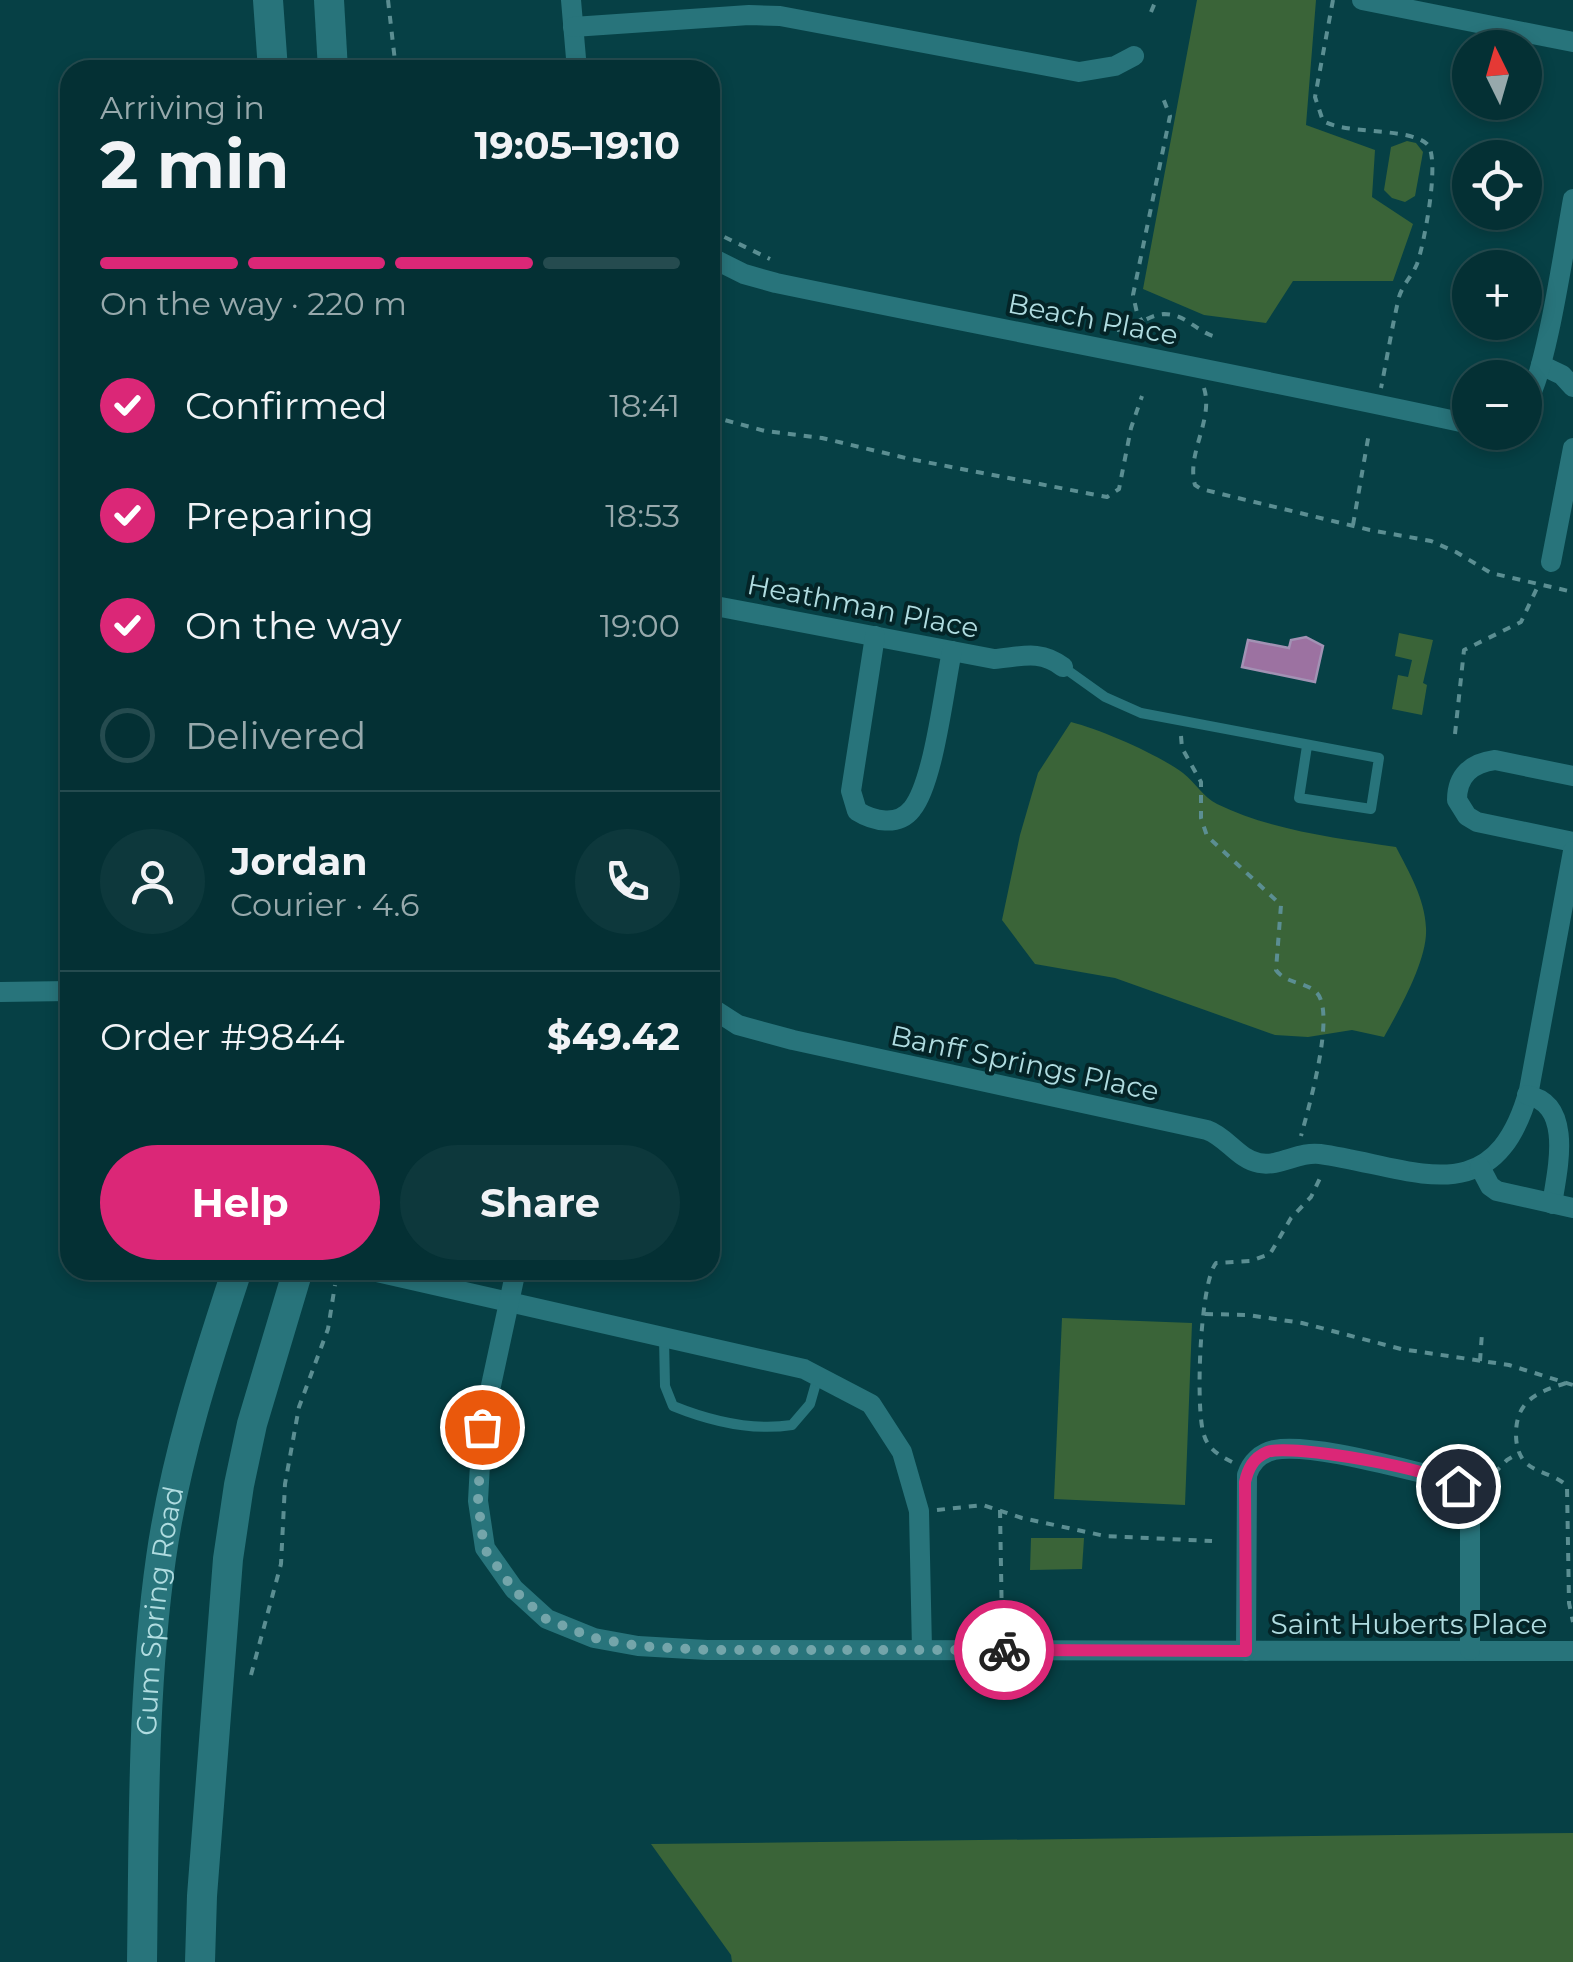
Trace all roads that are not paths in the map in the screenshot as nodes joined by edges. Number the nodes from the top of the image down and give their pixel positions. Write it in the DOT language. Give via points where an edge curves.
graph roads {
  1 [pos="268,0"];
  2 [pos="328,0"];
  3 [pos="337,0"];
  4 [pos="570,0"];
  5 [pos="1362,0"];
  6 [pos="573,26"];
  7 [pos="331,37"];
  8 [pos="1573,42"];
  9 [pos="1134,56"];
  10 [pos="272,60"];
  11 [pos="333,60"];
  12 [pos="577,60"];
  13 [pos="1573,199"];
  14 [pos="720,262"];
  15 [pos="1541,360"];
  16 [pos="1542,366"];
  17 [pos="1573,387"];
  18 [pos="1452,420"];
  19 [pos="1573,448"];
  20 [pos="1542,566"];
  21 [pos="720,606"];
  22 [pos="875,636"];
  23 [pos="952,651"];
  24 [pos="1062,667"];
  25 [pos="1307,746"];
  26 [pos="1573,776"];
  27 [pos="1573,842"];
  28 [pos="1573,851"];
  29 [pos="60,991"];
  30 [pos="0,992"];
  31 [pos="720,1014"];
  32 [pos="1528,1095"];
  33 [pos="1480,1167"];
  34 [pos="1552,1204"];
  35 [pos="1573,1208"];
  36 [pos="233,1280"];
  37 [pos="295,1280"];
  38 [pos="409,1280"];
  39 [pos="514,1280"];
  40 [pos="509,1304"];
  41 [pos="664,1338"];
  42 [pos="818,1376"];
  43 [pos="922,1649"];
  44 [pos="1470,1650"];
  45 [pos="1246,1651"];
  46 [pos="1573,1651"];
  47 [pos="142,1962"];
  48 [pos="200,1962"];
  1 -- 10 [label="main road"];
  2 -- 7 [label="main road"];
  3 -- 7 [label="main road"];
  4 -- 6 [label="street"];
  5 -- 8 [label="street"];
  6 -- 9 [label="street" via="765,15 1079,72"];
  6 -- 12 [label="street"];
  7 -- 11 [label="main road"];
  13 -- 15 [label="street"];
  14 -- 18 [label="street, Beach Place" via="776,283"];
  16 -- 17 [label="street"];
  19 -- 20 [label="street"];
  21 -- 22 [label="street, Heathman Place"];
  22 -- 23 [label="street, Heathman Place"];
  22 -- 23 [label="street" via="852,791 857,811 874,822 911,812 924,788"];
  23 -- 24 [label="street, Heathman Place" via="994,659 1038,654"];
  24 -- 25 [label="lane" via="1123,706"];
  25 -- 25 [label="lane" via="1379,758 1371,809 1299,798"];
  26 -- 27 [label="street" via="1484,762 1465,773 1457,800 1476,822"];
  28 -- 32 [label="street"];
  29 -- 30 [label="street"];
  31 -- 33 [label="street, Banff Springs Place" via="793,1040 1207,1130 1256,1163 1295,1156 1424,1175"];
  32 -- 33 [label="street" via="1512,1132"];
  32 -- 34 [label="street" via="1551,1105 1562,1122"];
  33 -- 34 [label="street" via="1497,1191"];
  34 -- 35 [label="street"];
  36 -- 47 [label="main road, Gum Spring Road" via="194,1402 161,1554 146,1712"];
  37 -- 48 [label="main road" via="238,1485"];
  38 -- 40 [label="street"];
  39 -- 40 [label="street, Saint Huberts Place"];
  40 -- 41 [label="street"];
  40 -- 43 [label="street, Saint Huberts Place" via="482,1427 478,1501 484,1548 514,1590 546,1619 638,1646"];
  41 -- 42 [label="street"];
  41 -- 42 [label="lane" via="673,1406 694,1414 766,1428 792,1424 810,1404"];
  42 -- 43 [label="street" via="871,1404 902,1452 918,1511"];
  43 -- 45 [label="street, Saint Huberts Place"];
  44 -- 45 [label="street, Saint Huberts Place"];
  44 -- 45 [label="street" via="1471,1517 1464,1492 1452,1480 1293,1449 1262,1455 1247,1475"];
  44 -- 46 [label="street, Saint Huberts Place"];
}
